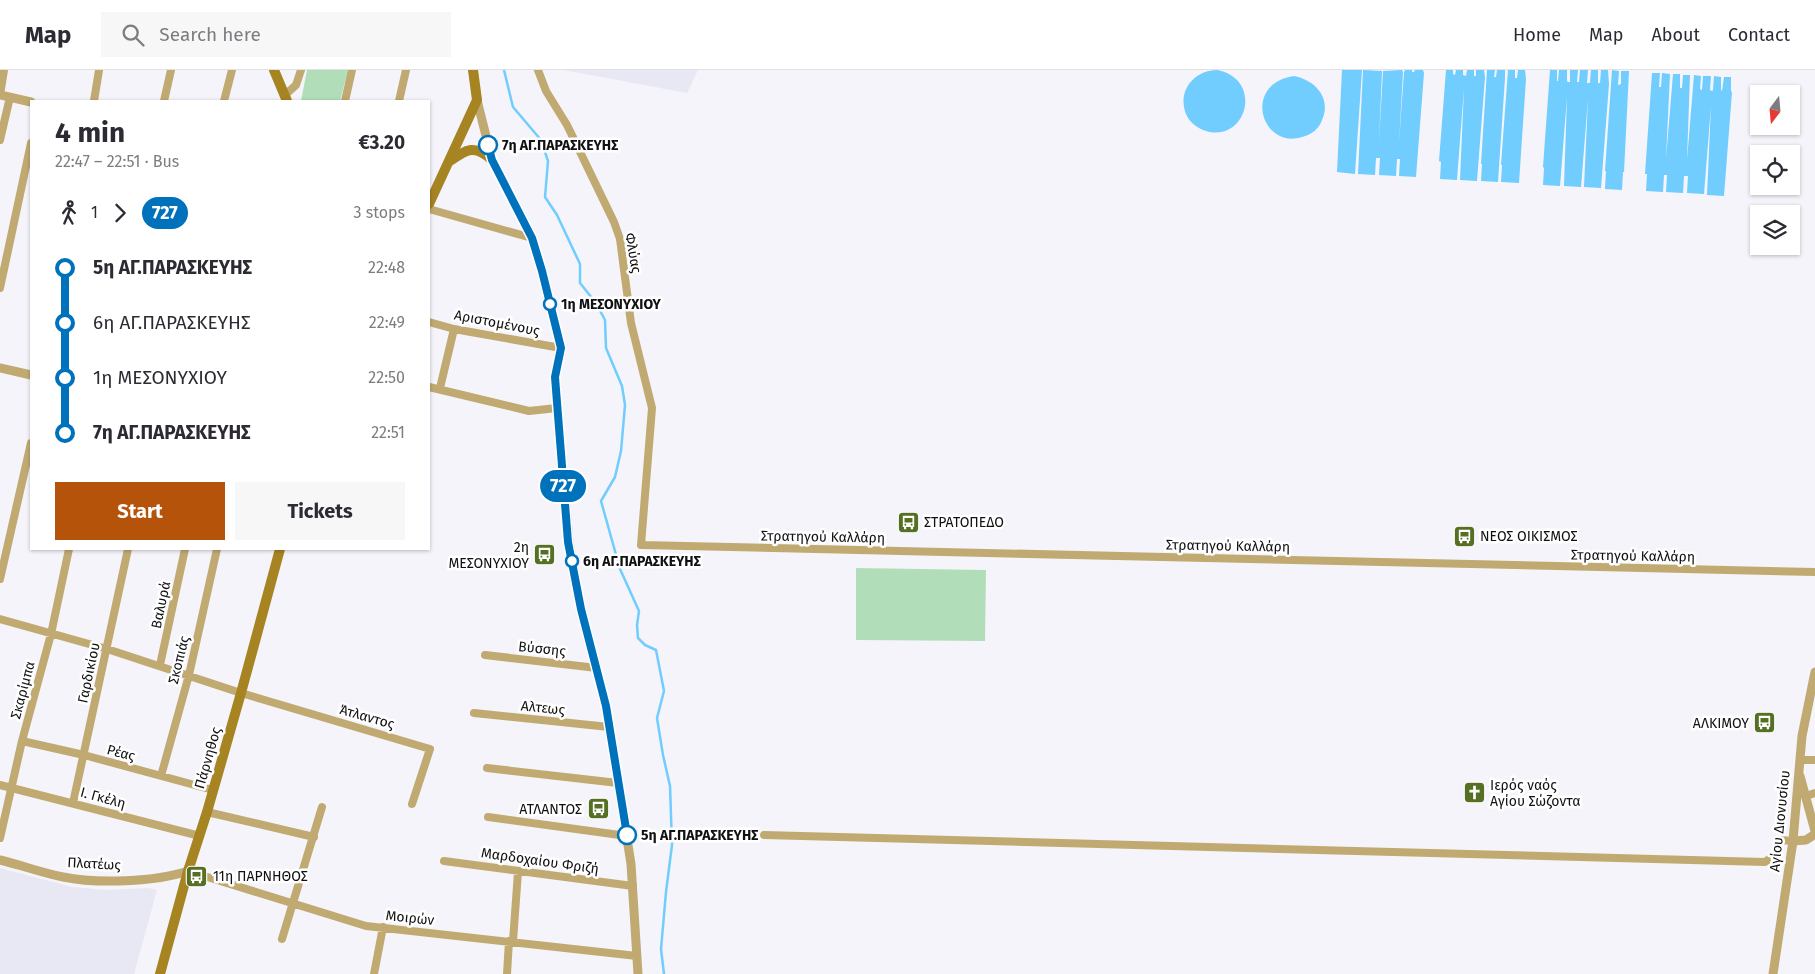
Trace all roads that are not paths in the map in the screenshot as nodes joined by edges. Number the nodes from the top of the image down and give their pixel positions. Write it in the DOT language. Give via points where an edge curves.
graph roads {
  1 [pos="4,70"];
  2 [pos="99,70"];
  3 [pos="170,70"];
  4 [pos="232,70"];
  5 [pos="274,70"];
  6 [pos="301,70"];
  7 [pos="352,70"];
  8 [pos="406,70"];
  9 [pos="474,70"];
  10 [pos="538,70"];
  11 [pos="0,95"];
  12 [pos="10,97"];
  13 [pos="286,98"];
  14 [pos="94,100"];
  15 [pos="164,100"];
  16 [pos="224,100"];
  17 [pos="345,100"];
  18 [pos="399,100"];
  19 [pos="477,100"];
  20 [pos="30,102"];
  21 [pos="0,140"];
  22 [pos="30,148"];
  23 [pos="492,160"];
  24 [pos="450,161"];
  25 [pos="433,188"];
  26 [pos="430,209"];
  27 [pos="532,238"];
  28 [pos="0,288"];
  29 [pos="430,322"];
  30 [pos="454,328"];
  31 [pos="561,348"];
  32 [pos="0,368"];
  33 [pos="30,375"];
  34 [pos="430,387"];
  35 [pos="440,388"];
  36 [pos="557,408"];
  37 [pos="30,447"];
  38 [pos="641,546"];
  39 [pos="69,550"];
  40 [pos="128,550"];
  41 [pos="185,550"];
  42 [pos="217,550"];
  43 [pos="280,550"];
  44 [pos="1815,572"];
  45 [pos="0,579"];
  46 [pos="0,619"];
  47 [pos="51,634"];
  48 [pos="107,649"];
  49 [pos="485,655"];
  50 [pos="160,666"];
  51 [pos="597,668"];
  52 [pos="1815,672"];
  53 [pos="189,674"];
  54 [pos="241,693"];
  55 [pos="474,713"];
  56 [pos="610,728"];
  57 [pos="22,741"];
  58 [pos="84,756"];
  59 [pos="1800,760"];
  60 [pos="1815,760"];
  61 [pos="487,768"];
  62 [pos="1799,771"];
  63 [pos="160,776"];
  64 [pos="618,782"];
  65 [pos="0,785"];
  66 [pos="11,788"];
  67 [pos="213,790"];
  68 [pos="1811,795"];
  69 [pos="73,803"];
  70 [pos="412,804"];
  71 [pos="322,807"];
  72 [pos="207,812"];
  73 [pos="488,817"];
  74 [pos="1815,832"];
  75 [pos="764,835"];
  76 [pos="200,836"];
  77 [pos="627,836"];
  78 [pos="314,837"];
  79 [pos="0,838"];
  80 [pos="1793,841"];
  81 [pos="0,860"];
  82 [pos="444,861"];
  83 [pos="188,871"];
  84 [pos="518,872"];
  85 [pos="633,886"];
  86 [pos="294,903"];
  87 [pos="383,927"];
  88 [pos="282,939"];
  89 [pos="511,941"];
  90 [pos="637,956"];
  91 [pos="160,974"];
  92 [pos="374,974"];
  93 [pos="507,974"];
  94 [pos="638,974"];
  95 [pos="1773,974"];
  1 -- 11 [label="street"];
  2 -- 14 [label="street"];
  3 -- 15 [label="street"];
  4 -- 16 [label="street"];
  5 -- 13 [label="main road"];
  6 -- 13 [label="street" via="296,85"];
  7 -- 17 [label="street"];
  8 -- 18 [label="street"];
  9 -- 19 [label="main road"];
  10 -- 38 [label="street, Φλύας" via="620,239 631,322 652,408"];
  11 -- 12 [label="street"];
  12 -- 20 [label="street"];
  12 -- 21 [label="street"];
  19 -- 23 [label="street"];
  19 -- 24 [label="main road"];
  22 -- 28 [label="street"];
  23 -- 24 [label="main road" via="484,152 474,150 464,151"];
  23 -- 27 [label="street"];
  24 -- 25 [label="main road"];
  26 -- 27 [label="street"];
  27 -- 31 [label="street"];
  29 -- 30 [label="street, Αριστομένους"];
  30 -- 31 [label="street, Αριστομένους"];
  30 -- 35 [label="street"];
  31 -- 36 [label="street" via="555,377"];
  32 -- 33 [label="street"];
  34 -- 35 [label="street"];
  35 -- 36 [label="street" via="529,411"];
  36 -- 51 [label="street" via="568,542"];
  37 -- 45 [label="street"];
  38 -- 44 [label="street, Στρατηγού Καλλάρη"];
  39 -- 47 [label="street, Σκαρίμπα"];
  40 -- 48 [label="street, Γαρδικίου"];
  41 -- 50 [label="street, Βαλυρά"];
  42 -- 53 [label="street, Σκοπιάς"];
  43 -- 54 [label="main road, Πάρνηθος"];
  46 -- 47 [label="street"];
  47 -- 48 [label="street"];
  47 -- 57 [label="street, Σκαρίμπα"];
  48 -- 50 [label="street"];
  48 -- 58 [label="street, Γαρδικίου"];
  49 -- 51 [label="street, Βύσσης"];
  50 -- 53 [label="street"];
  51 -- 56 [label="street"];
  52 -- 59 [label="street, Αγίου Διονυσίου"];
  53 -- 54 [label="street"];
  53 -- 63 [label="street, Σκοπιάς"];
  54 -- 67 [label="main road, Πάρνηθος"];
  54 -- 70 [label="street, Άτλαντος" via="430,748"];
  55 -- 56 [label="street, Αλτεως"];
  56 -- 64 [label="street"];
  57 -- 58 [label="street, Ρέας"];
  57 -- 66 [label="street, Σκαρίμπα"];
  58 -- 63 [label="street, Ρέας"];
  58 -- 69 [label="street, Γαρδικίου"];
  59 -- 60 [label="street"];
  59 -- 62 [label="street, Αγίου Διονυσίου"];
  61 -- 64 [label="street"];
  62 -- 68 [label="street"];
  62 -- 80 [label="street, Αγίου Διονυσίου"];
  63 -- 67 [label="street, Ρέας"];
  64 -- 77 [label="street"];
  65 -- 66 [label="street, Ι. Γκέλη"];
  66 -- 69 [label="street, Ι. Γκέλη"];
  66 -- 79 [label="street, Σκαρίμπα"];
  67 -- 72 [label="main road, Πάρνηθος"];
  68 -- 74 [label="street"];
  69 -- 76 [label="street, Ι. Γκέλη"];
  71 -- 78 [label="street"];
  72 -- 76 [label="main road, Πάρνηθος"];
  72 -- 78 [label="street"];
  73 -- 77 [label="street"];
  74 -- 80 [label="street" via="1806,840"];
  75 -- 80 [label="street" via="1765,862 1776,854 1780,840"];
  76 -- 83 [label="main road, Πάρνηθος"];
  77 -- 85 [label="street"];
  78 -- 86 [label="street"];
  80 -- 95 [label="street, Αγίου Διονυσίου"];
  81 -- 83 [label="street, Πλατέως" via="83,880 162,878"];
  82 -- 84 [label="street, Μαρδοχαίου Φριζή"];
  83 -- 86 [label="street, Μοιρών"];
  83 -- 91 [label="main road, Πάρνηθος"];
  84 -- 85 [label="street, Μαρδοχαίου Φριζή"];
  84 -- 89 [label="street"];
  85 -- 90 [label="street"];
  86 -- 87 [label="street, Μοιρών" via="366,926"];
  86 -- 88 [label="street"];
  87 -- 89 [label="street, Μοιρών"];
  87 -- 92 [label="street"];
  89 -- 90 [label="street, Μοιρών"];
  89 -- 93 [label="street"];
  90 -- 94 [label="street"];
}
